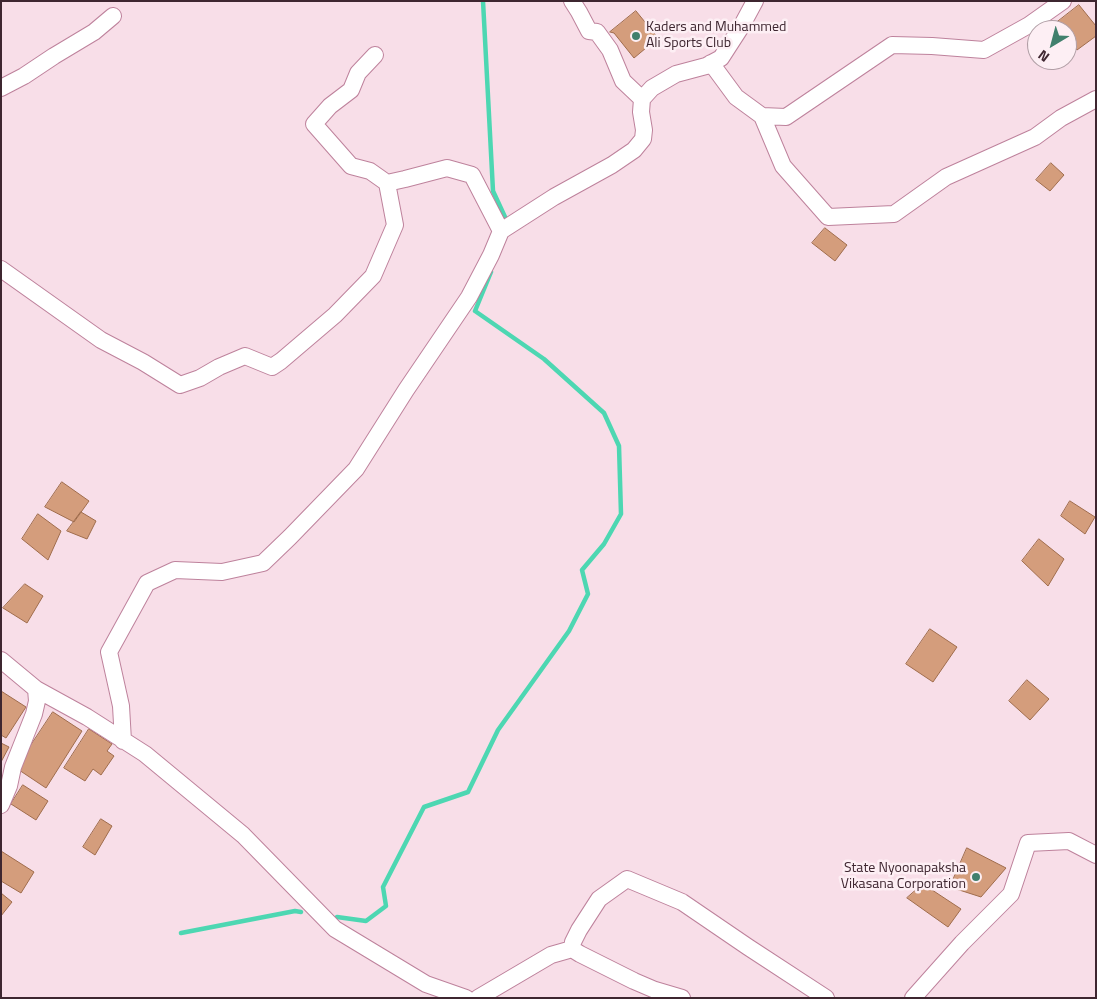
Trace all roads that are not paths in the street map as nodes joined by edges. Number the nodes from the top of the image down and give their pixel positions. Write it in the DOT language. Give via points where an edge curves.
graph roads {
  1 [pos="572,1"];
  2 [pos="755,1"];
  3 [pos="1063,1"];
  4 [pos="113,16"];
  5 [pos="375,55"];
  6 [pos="711,63"];
  7 [pos="1,88"];
  8 [pos="642,99"];
  9 [pos="1096,99"];
  10 [pos="762,116"];
  11 [pos="387,182"];
  12 [pos="501,231"];
  13 [pos="1,270"];
  14 [pos="1,660"];
  15 [pos="36,689"];
  16 [pos="123,740"];
  17 [pos="1,805"];
  18 [pos="1096,855"];
  19 [pos="572,949"];
  20 [pos="466,998"];
  21 [pos="478,998"];
  22 [pos="682,998"];
  23 [pos="826,998"];
  24 [pos="913,998"];
  1 -- 8 [label="street" via="589,31 597,32 610,50 623,81"];
  2 -- 6 [label="street" via="722,58"];
  3 -- 10 [label="street" via="984,50 892,44 786,117"];
  4 -- 7 [label="street" via="94,32"];
  5 -- 11 [label="street" via="358,73 351,90 314,124 351,166 370,171"];
  6 -- 8 [label="street" via="676,74 652,88"];
  6 -- 10 [label="street" via="736,97"];
  8 -- 12 [label="street" via="643,139 634,150"];
  9 -- 10 [label="street" via="1035,137 946,177 894,214 828,217 783,166"];
  11 -- 12 [label="street" via="447,168 472,176"];
  11 -- 13 [label="street" via="395,225 373,276 336,315 272,367 245,356 180,385 101,340"];
  12 -- 16 [label="street" via="469,297 356,470 290,537 263,563 222,572 175,570 147,583 109,652 121,706"];
  14 -- 15 [label="street"];
  15 -- 16 [label="street"];
  15 -- 17 [label="street" via="34,714"];
  16 -- 20 [label="street" via="145,754 243,835 335,929 426,984"];
  18 -- 24 [label="street" via="1070,841 1028,843 1011,894"];
  19 -- 21 [label="street" via="551,955"];
  19 -- 22 [label="street" via="654,990"];
  19 -- 23 [label="street" via="579,930 599,898 627,879 682,902"];
}
